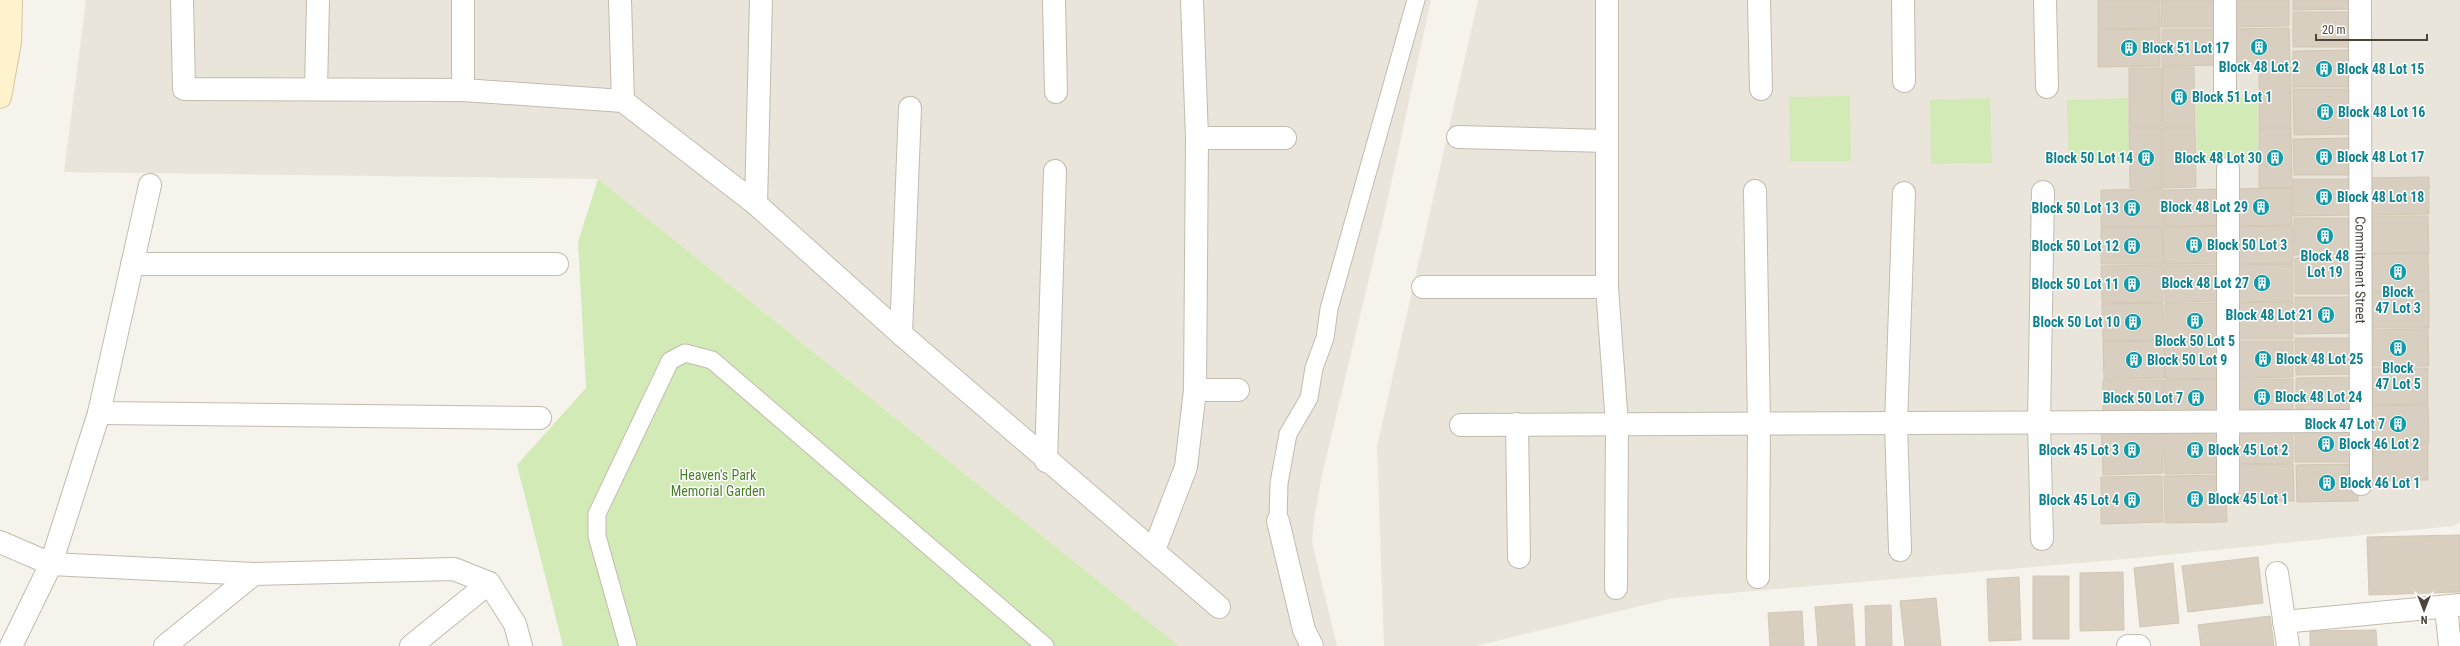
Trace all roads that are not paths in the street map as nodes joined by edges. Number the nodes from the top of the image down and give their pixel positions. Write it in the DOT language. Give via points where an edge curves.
graph roads {
  1 [pos="11,0"];
  2 [pos="182,0"];
  3 [pos="318,0"];
  4 [pos="463,0"];
  5 [pos="620,0"];
  6 [pos="761,0"];
  7 [pos="1054,0"];
  8 [pos="1192,0"];
  9 [pos="1416,0"];
  10 [pos="1607,0"];
  11 [pos="1759,0"];
  12 [pos="1903,0"];
  13 [pos="2045,0"];
  14 [pos="2225,0"];
  15 [pos="2360,0"];
  16 [pos="1904,81"];
  17 [pos="2047,87"];
  18 [pos="316,89"];
  19 [pos="1761,89"];
  20 [pos="463,90"];
  21 [pos="2225,90"];
  22 [pos="1056,92"];
  23 [pos="0,97"];
  24 [pos="623,101"];
  25 [pos="910,108"];
  26 [pos="1458,137"];
  27 [pos="1197,138"];
  28 [pos="1285,138"];
  29 [pos="1606,141"];
  30 [pos="2228,169"];
  31 [pos="1054,171"];
  32 [pos="150,185"];
  33 [pos="1755,191"];
  34 [pos="2043,192"];
  35 [pos="1904,193"];
  36 [pos="756,204"];
  37 [pos="132,264"];
  38 [pos="557,264"];
  39 [pos="1423,287"];
  40 [pos="1607,287"];
  41 [pos="901,334"];
  42 [pos="1195,390"];
  43 [pos="1238,390"];
  44 [pos="99,413"];
  45 [pos="540,418"];
  46 [pos="2361,421"];
  47 [pos="2039,423"];
  48 [pos="2228,423"];
  49 [pos="1517,424"];
  50 [pos="1759,424"];
  51 [pos="1896,424"];
  52 [pos="1461,425"];
  53 [pos="1617,425"];
  54 [pos="1046,461"];
  55 [pos="2361,484"];
  56 [pos="2228,489"];
  57 [pos="1278,521"];
  58 [pos="2042,539"];
  59 [pos="0,542"];
  60 [pos="1154,550"];
  61 [pos="1900,550"];
  62 [pos="1519,557"];
  63 [pos="51,564"];
  64 [pos="2277,573"];
  65 [pos="254,574"];
  66 [pos="1758,577"];
  67 [pos="489,583"];
  68 [pos="1616,588"];
  69 [pos="2453,606"];
  70 [pos="1218,607"];
  71 [pos="2284,622"];
  72 [pos="1308,638"];
  73 [pos="11,646"];
  74 [pos="165,646"];
  75 [pos="411,646"];
  76 [pos="521,646"];
  77 [pos="628,646"];
  78 [pos="1045,646"];
  79 [pos="2128,646"];
  80 [pos="2139,646"];
  81 [pos="2288,646"];
  82 [pos="2450,646"];
  1 -- 23 [label="main road" via="10,42"];
  2 -- 18 [label="street" via="184,89"];
  3 -- 18 [label="street"];
  4 -- 20 [label="street"];
  5 -- 24 [label="street"];
  6 -- 36 [label="street"];
  7 -- 22 [label="street"];
  8 -- 27 [label="street"];
  9 -- 57 [label="lane" via="1330,309 1325,338 1314,368 1309,398 1288,434 1279,483"];
  10 -- 29 [label="street"];
  11 -- 19 [label="street"];
  12 -- 16 [label="street"];
  13 -- 17 [label="street"];
  14 -- 21 [label="street"];
  15 -- 46 [label="street, Commitment Street"];
  18 -- 20 [label="street"];
  20 -- 24 [label="street"];
  24 -- 36 [label="street"];
  25 -- 41 [label="street"];
  26 -- 29 [label="street"];
  27 -- 28 [label="street"];
  27 -- 42 [label="street"];
  29 -- 40 [label="street"];
  30 -- 48 [label="street"];
  31 -- 54 [label="street"];
  32 -- 37 [label="street"];
  33 -- 50 [label="street"];
  34 -- 47 [label="street"];
  35 -- 51 [label="street"];
  36 -- 41 [label="street"];
  37 -- 38 [label="street"];
  37 -- 44 [label="street"];
  39 -- 40 [label="street"];
  40 -- 53 [label="street"];
  41 -- 54 [label="street"];
  42 -- 43 [label="street"];
  42 -- 60 [label="street" via="1186,467"];
  44 -- 45 [label="street"];
  44 -- 63 [label="street"];
  46 -- 48 [label="street"];
  46 -- 55 [label="street, Commitment Street"];
  47 -- 48 [label="street"];
  47 -- 51 [label="street"];
  47 -- 58 [label="street"];
  48 -- 56 [label="street"];
  49 -- 52 [label="street"];
  49 -- 53 [label="street"];
  49 -- 62 [label="street"];
  50 -- 51 [label="street"];
  50 -- 53 [label="street"];
  50 -- 66 [label="street"];
  51 -- 61 [label="street"];
  53 -- 68 [label="street"];
  54 -- 60 [label="street"];
  57 -- 72 [label="street"];
  59 -- 63 [label="street"];
  60 -- 70 [label="street"];
  63 -- 65 [label="street"];
  63 -- 73 [label="street"];
  64 -- 71 [label="street"];
  65 -- 67 [label="street" via="454,569"];
  65 -- 74 [label="street"];
  67 -- 75 [label="street"];
  67 -- 76 [label="street" via="515,624"];
  69 -- 71 [label="street"];
  69 -- 82 [label="street"];
  71 -- 81 [label="street"];
  77 -- 78 [label="lane" via="597,536 597,514 670,362 685,354 712,360"];
  79 -- 80 [label="street"];
}
